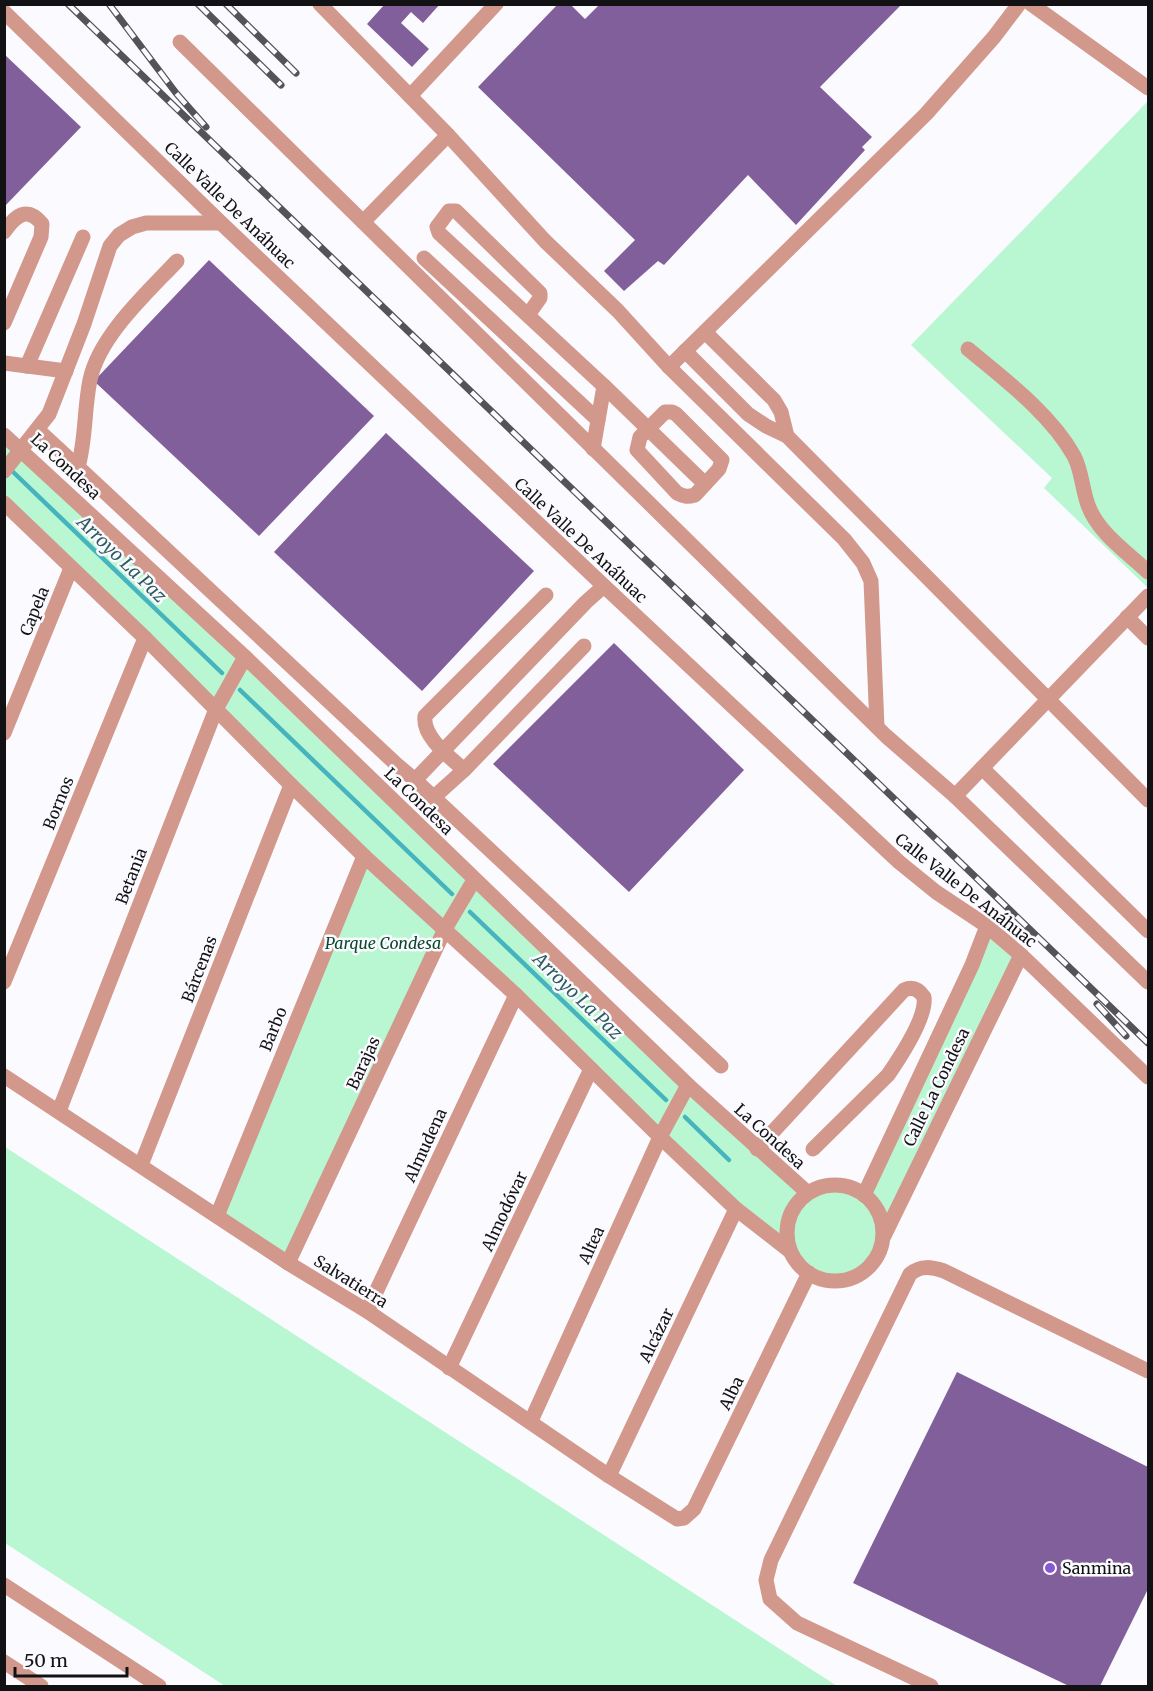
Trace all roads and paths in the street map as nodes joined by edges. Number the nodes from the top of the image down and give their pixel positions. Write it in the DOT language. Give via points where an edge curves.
graph roads {
  1 [pos="320,4"];
  2 [pos="496,4"];
  3 [pos="1019,4"];
  4 [pos="1031,4"];
  5 [pos="4,12"];
  6 [pos="180,42"];
  7 [pos="1149,88"];
  8 [pos="410,96"];
  9 [pos="448,135"];
  10 [pos="363,222"];
  11 [pos="221,223"];
  12 [pos="4,232"];
  13 [pos="83,237"];
  14 [pos="424,258"];
  15 [pos="177,261"];
  16 [pos="528,315"];
  17 [pos="4,322"];
  18 [pos="705,332"];
  19 [pos="968,349"];
  20 [pos="686,351"];
  21 [pos="4,363"];
  22 [pos="27,366"];
  23 [pos="669,367"];
  24 [pos="66,371"];
  25 [pos="604,386"];
  26 [pos="598,420"];
  27 [pos="648,428"];
  28 [pos="38,430"];
  29 [pos="4,435"];
  30 [pos="787,436"];
  31 [pos="593,449"];
  32 [pos="19,453"];
  33 [pos="78,467"];
  34 [pos="4,471"];
  35 [pos="705,484"];
  36 [pos="4,503"];
  37 [pos="71,568"];
  38 [pos="1149,572"];
  39 [pos="604,586"];
  40 [pos="546,595"];
  41 [pos="1149,596"];
  42 [pos="1127,617"];
  43 [pos="145,638"];
  44 [pos="1149,638"];
  45 [pos="584,646"];
  46 [pos="245,657"];
  47 [pos="1048,699"];
  48 [pos="216,709"];
  49 [pos="877,726"];
  50 [pos="4,734"];
  51 [pos="443,750"];
  52 [pos="982,768"];
  53 [pos="464,770"];
  54 [pos="415,780"];
  55 [pos="291,785"];
  56 [pos="955,796"];
  57 [pos="434,797"];
  58 [pos="1149,800"];
  59 [pos="364,856"];
  60 [pos="474,880"];
  61 [pos="987,926"];
  62 [pos="446,929"];
  63 [pos="1149,931"];
  64 [pos="1021,955"];
  65 [pos="4,982"];
  66 [pos="1149,982"];
  67 [pos="516,994"];
  68 [pos="721,1066"];
  69 [pos="591,1069"];
  70 [pos="4,1076"];
  71 [pos="1149,1077"];
  72 [pos="688,1085"];
  73 [pos="58,1111"];
  74 [pos="660,1137"];
  75 [pos="758,1149"];
  76 [pos="813,1149"];
  77 [pos="141,1165"];
  78 [pos="808,1193"];
  79 [pos="864,1195"];
  80 [pos="736,1209"];
  81 [pos="217,1216"];
  82 [pos="884,1236"];
  83 [pos="790,1251"];
  84 [pos="288,1263"];
  85 [pos="809,1273"];
  86 [pos="367,1311"];
  87 [pos="450,1368"];
  88 [pos="1149,1371"];
  89 [pos="531,1421"];
  90 [pos="609,1476"];
  91 [pos="677,1519"];
  92 [pos="4,1585"];
  93 [pos="4,1662"];
  94 [pos="32,1684"];
  95 [pos="159,1686"];
  96 [pos="931,1686"];
  1 -- 8 [label="street"];
  2 -- 8 [label="street"];
  3 -- 18 [label="street" via="926,114"];
  4 -- 7 [label="street"];
  5 -- 11 [label="street, Calle Valle De Anáhuac"];
  6 -- 10 [label="street"];
  8 -- 9 [label="street"];
  9 -- 10 [label="street"];
  9 -- 23 [label="street"];
  10 -- 31 [label="street"];
  11 -- 24 [label="street" via="146,223 119,235 110,246"];
  11 -- 39 [label="street, Calle Valle De Anáhuac"];
  12 -- 17 [label="street" via="22,214 42,224"];
  13 -- 22 [label="street"];
  14 -- 26 [label="street"];
  15 -- 33 [label="street" via="122,320 97,359 89,382"];
  16 -- 16 [label="street" via="540,293 456,211 449,212 437,227 439,233"];
  16 -- 25 [label="street"];
  18 -- 20 [label="street"];
  18 -- 30 [label="street" via="774,400 782,412"];
  19 -- 38 [label="street" via="1020,393 1063,439 1080,470 1087,503 1097,522"];
  20 -- 23 [label="street"];
  20 -- 30 [label="street" via="748,414"];
  21 -- 22 [label="street"];
  22 -- 24 [label="street"];
  23 -- 49 [label="street" via="844,539 863,563 871,581"];
  24 -- 28 [label="street" via="49,414"];
  25 -- 26 [label="street"];
  25 -- 27 [label="street"];
  26 -- 31 [label="street"];
  27 -- 35 [label="street"];
  27 -- 35 [label="street" via="640,437 637,450 678,493 686,497 695,495"];
  27 -- 35 [label="street" via="662,415 672,412 713,449 722,464"];
  28 -- 32 [label="street"];
  28 -- 33 [label="street"];
  29 -- 32 [label="street, La Condesa"];
  30 -- 47 [label="street"];
  31 -- 49 [label="street"];
  32 -- 34 [label="street"];
  32 -- 46 [label="street, La Condesa"];
  33 -- 54 [label="street"];
  36 -- 37 [label="street"];
  37 -- 43 [label="street"];
  37 -- 50 [label="street, Capela"];
  39 -- 51 [label="street"];
  39 -- 61 [label="street, Calle Valle De Anáhuac" via="899,862"];
  40 -- 51 [label="street" via="425,716 428,732"];
  41 -- 42 [label="street"];
  42 -- 44 [label="street"];
  42 -- 47 [label="street"];
  43 -- 48 [label="street"];
  43 -- 65 [label="street, Bornos"];
  45 -- 53 [label="street"];
  46 -- 48 [label="street, Betania"];
  46 -- 60 [label="street, La Condesa"];
  47 -- 52 [label="street"];
  47 -- 58 [label="street"];
  48 -- 55 [label="street"];
  48 -- 73 [label="street, Betania"];
  49 -- 56 [label="street"];
  51 -- 53 [label="street"];
  51 -- 54 [label="street"];
  52 -- 56 [label="street"];
  52 -- 63 [label="street"];
  53 -- 57 [label="street"];
  54 -- 57 [label="street"];
  55 -- 59 [label="street"];
  55 -- 77 [label="street, Bárcenas"];
  56 -- 66 [label="street"];
  57 -- 68 [label="street"];
  59 -- 62 [label="street"];
  59 -- 81 [label="street, Barbo"];
  60 -- 62 [label="street, Barajas"];
  60 -- 72 [label="street, La Condesa"];
  61 -- 64 [label="street, Calle Valle De Anáhuac"];
  61 -- 79 [label="street, Calle La Condesa"];
  62 -- 67 [label="street"];
  62 -- 84 [label="street, Barajas"];
  64 -- 71 [label="street, Calle Valle De Anáhuac"];
  64 -- 82 [label="street, Calle La Condesa"];
  67 -- 69 [label="street"];
  67 -- 86 [label="street, Almudena"];
  69 -- 74 [label="street"];
  69 -- 87 [label="street, Almodóvar"];
  70 -- 73 [label="street, Salvatierra"];
  72 -- 74 [label="street, Altea"];
  72 -- 75 [label="street, La Condesa"];
  73 -- 77 [label="street, Salvatierra"];
  74 -- 80 [label="street"];
  74 -- 89 [label="street, Altea"];
  75 -- 76 [label="street" via="904,990 918,991 924,998 924,1010 897,1062"];
  75 -- 78 [label="street, La Condesa"];
  77 -- 81 [label="street, Salvatierra"];
  78 -- 79 [label="street" via="826,1186 846,1186"];
  78 -- 83 [label="street" via="789,1219"];
  79 -- 82 [label="street" via="879,1213"];
  80 -- 83 [label="street"];
  80 -- 90 [label="street, Alcázar"];
  81 -- 84 [label="street, Salvatierra"];
  82 -- 85 [label="street" via="874,1262 857,1276 836,1281"];
  83 -- 85 [label="street"];
  84 -- 86 [label="street, Salvatierra"];
  85 -- 91 [label="street, Alba" via="694,1509"];
  86 -- 87 [label="street, Salvatierra"];
  87 -- 89 [label="street, Salvatierra"];
  88 -- 96 [label="street" via="944,1271 923,1267 910,1274 771,1560 766,1580 770,1599 797,1623"];
  89 -- 90 [label="street, Salvatierra"];
  90 -- 91 [label="street, Salvatierra"];
  92 -- 95 [label="street"];
  93 -- 94 [label="street"];
}
